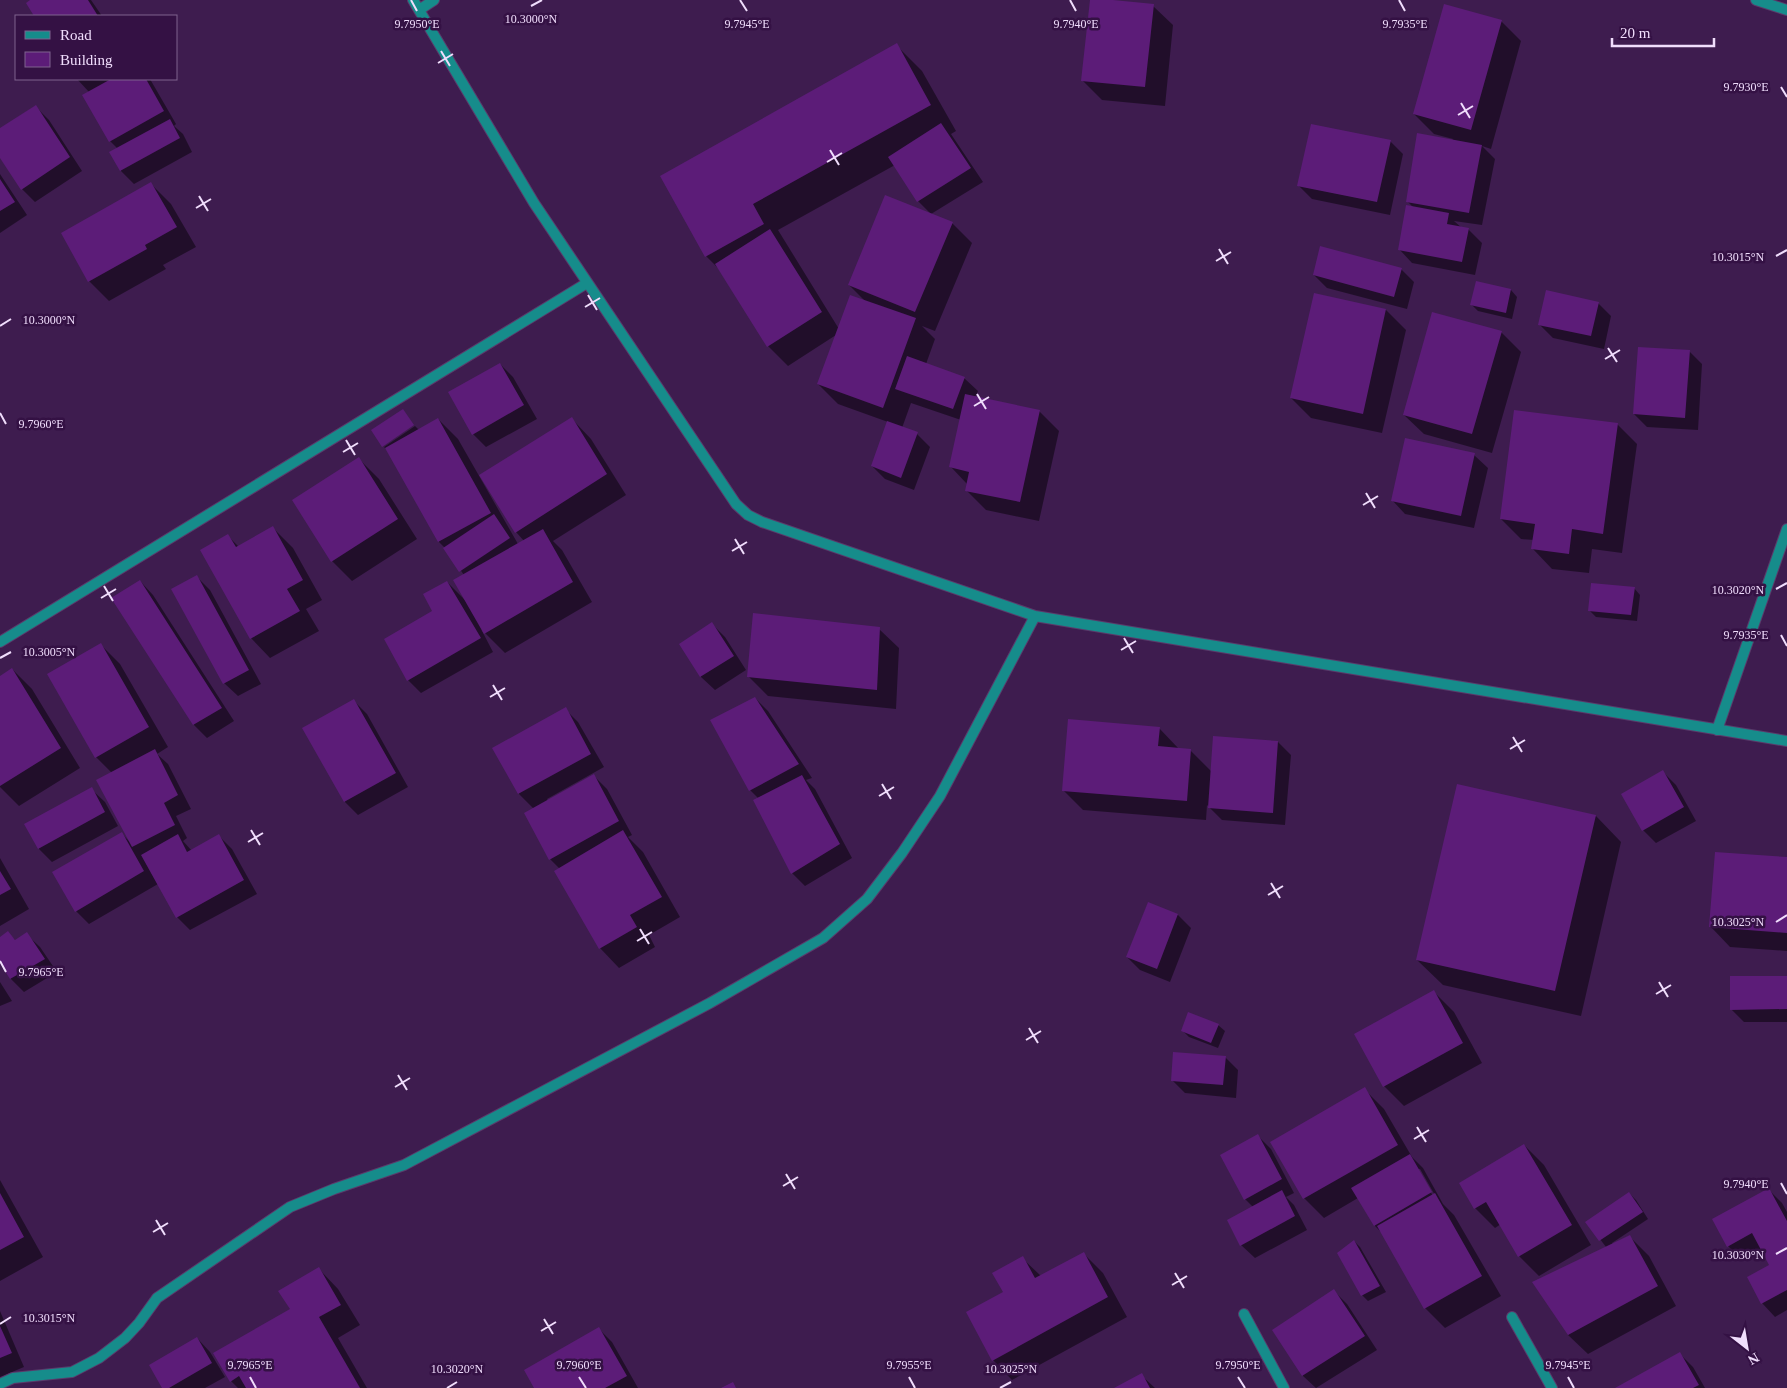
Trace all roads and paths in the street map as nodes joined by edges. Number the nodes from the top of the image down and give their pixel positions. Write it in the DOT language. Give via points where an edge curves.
graph roads {
  1 [pos="413,0"];
  2 [pos="434,0"];
  3 [pos="1756,0"];
  4 [pos="419,10"];
  5 [pos="1787,10"];
  6 [pos="587,283"];
  7 [pos="1787,528"];
  8 [pos="1035,616"];
  9 [pos="0,642"];
  10 [pos="1718,730"];
  11 [pos="1787,741"];
  12 [pos="1244,1314"];
  13 [pos="1512,1317"];
  14 [pos="0,1384"];
  15 [pos="1284,1388"];
  16 [pos="1552,1388"];
  1 -- 4 [label="street"];
  2 -- 4 [label="street"];
  3 -- 5 [label="street"];
  4 -- 6 [label="street" via="534,203"];
  6 -- 8 [label="street" via="736,504 748,515"];
  6 -- 9 [label="street"];
  7 -- 10 [label="street"];
  8 -- 10 [label="street"];
  8 -- 14 [label="street" via="940,796 866,899 823,938 710,1003 404,1165 290,1207 157,1298 125,1338 98,1358 72,1372 13,1378"];
  10 -- 11 [label="street"];
  12 -- 15 [label="street"];
  13 -- 16 [label="street"];
}
